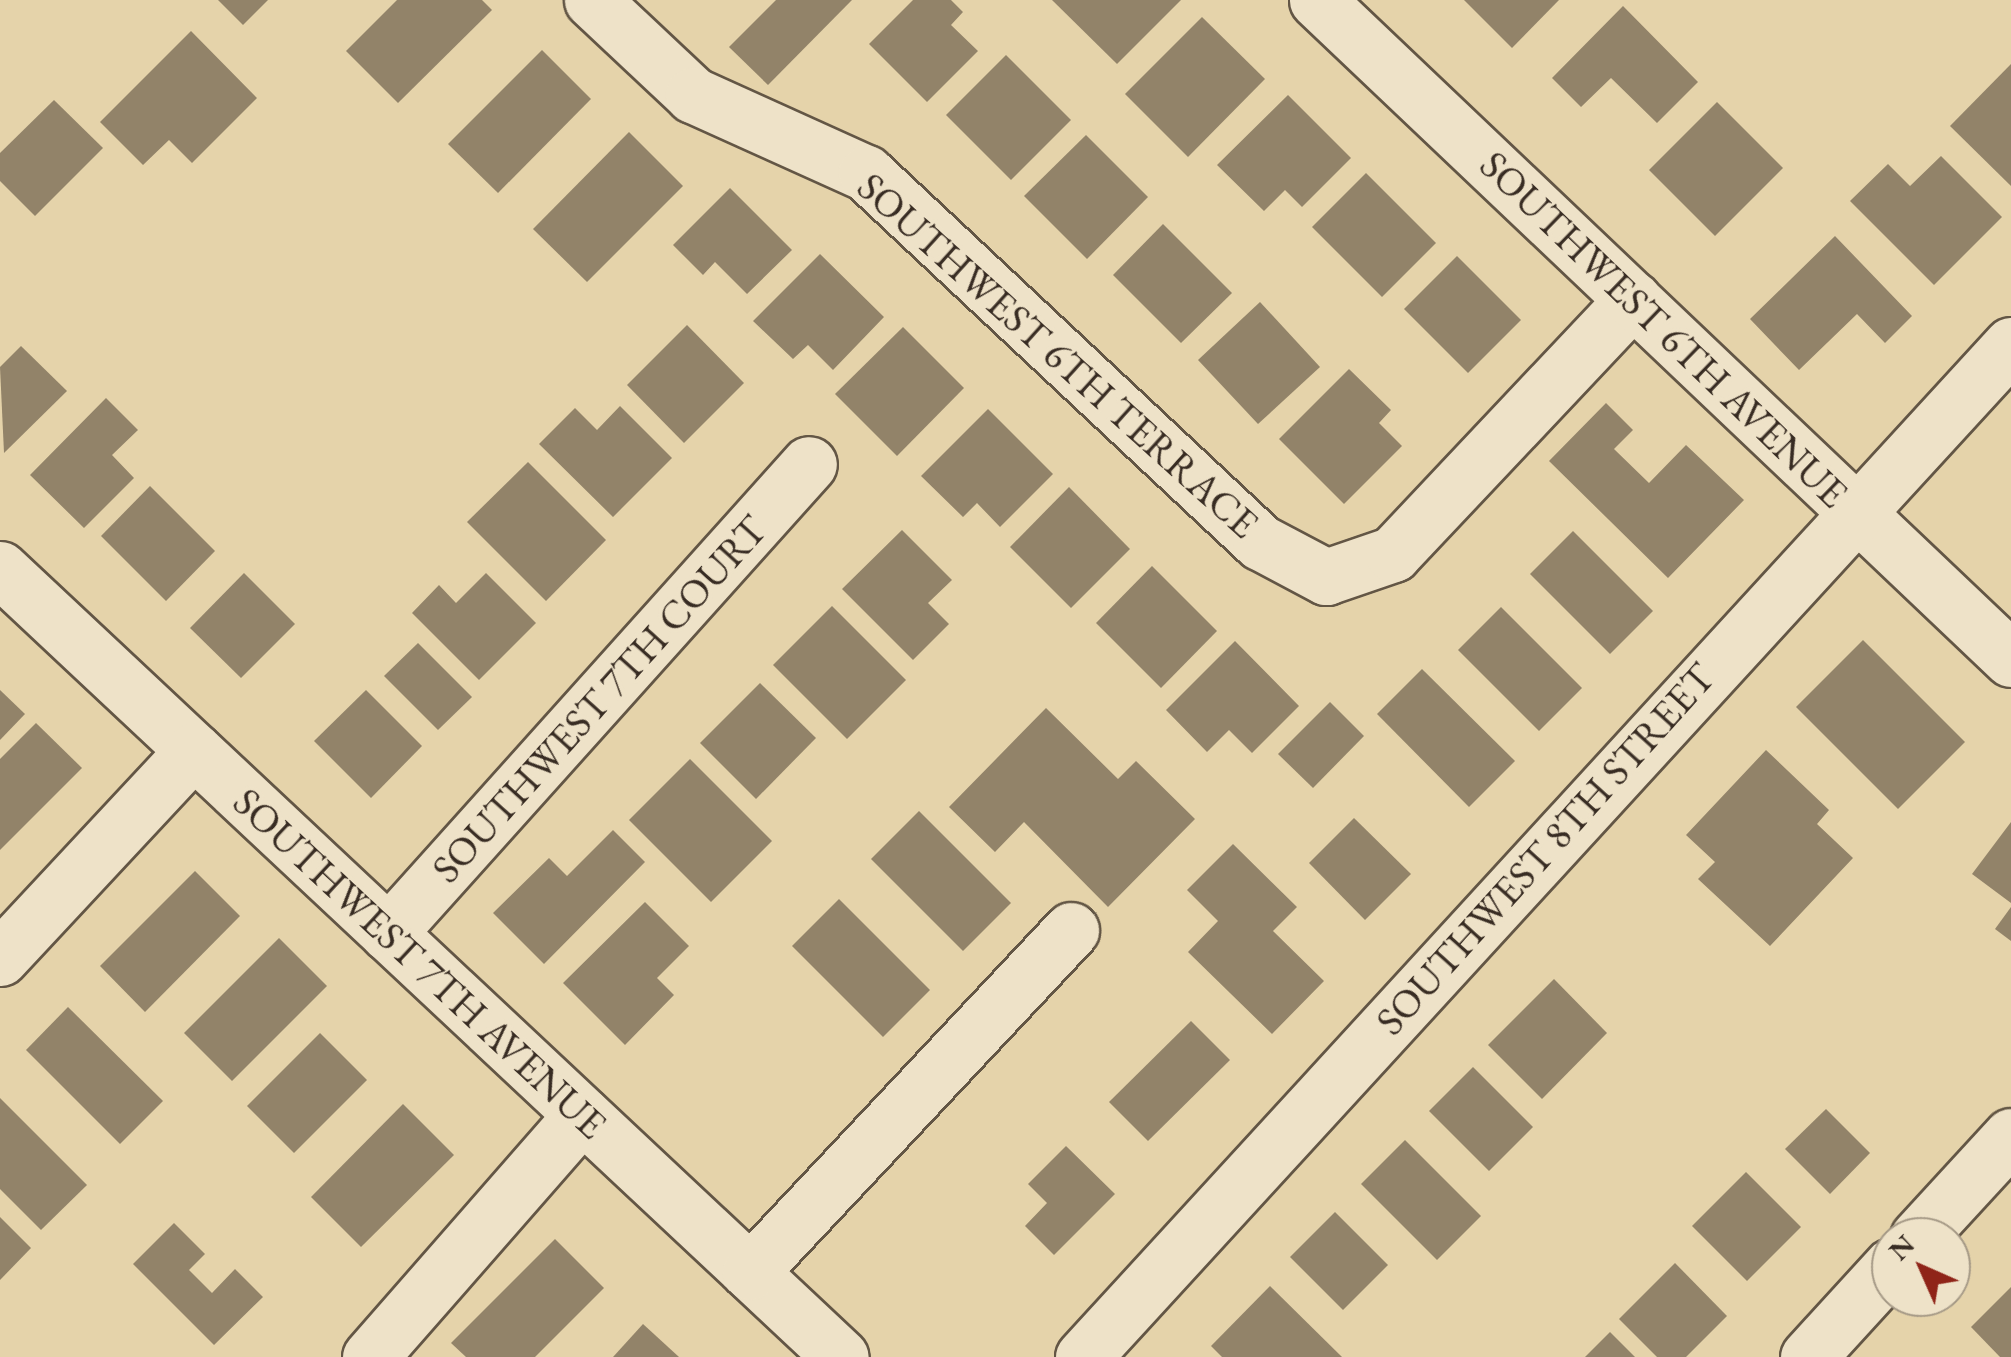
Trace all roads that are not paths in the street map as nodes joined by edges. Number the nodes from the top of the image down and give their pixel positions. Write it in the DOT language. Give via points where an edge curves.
graph roads {
  1 [pos="592,0"];
  2 [pos="1316,0"];
  3 [pos="1633,298"];
  4 [pos="2011,346"];
  5 [pos="809,464"];
  6 [pos="1854,510"];
  7 [pos="0,569"];
  8 [pos="2011,659"];
  9 [pos="194,750"];
  10 [pos="1070,930"];
  11 [pos="388,933"];
  12 [pos="0,958"];
  13 [pos="582,1115"];
  14 [pos="2011,1136"];
  15 [pos="1936,1217"];
  16 [pos="750,1272"];
  17 [pos="1871,1288"];
  18 [pos="370,1357"];
  19 [pos="841,1357"];
  20 [pos="1082,1357"];
  21 [pos="1808,1357"];
  1 -- 3 [label="street, SOUTHWEST 6TH TERRACE" via="693,94 866,173 1260,542 1326,577 1394,554"];
  2 -- 3 [label="street, SOUTHWEST 6TH AVENUE"];
  3 -- 6 [label="street, SOUTHWEST 6TH AVENUE"];
  4 -- 6 [label="street, SOUTHWEST 8TH STREET"];
  5 -- 11 [label="street, SOUTHWEST 7TH COURT"];
  6 -- 8 [label="street, SOUTHWEST 6TH AVENUE"];
  6 -- 20 [label="street, SOUTHWEST 8TH STREET"];
  7 -- 9 [label="street, SOUTHWEST 7TH AVENUE"];
  9 -- 11 [label="street, SOUTHWEST 7TH AVENUE"];
  9 -- 12 [label="street"];
  10 -- 16 [label="street"];
  11 -- 13 [label="street, SOUTHWEST 7TH AVENUE"];
  13 -- 16 [label="street, SOUTHWEST 7TH AVENUE"];
  13 -- 18 [label="street"];
  14 -- 15 [label="street"];
  16 -- 19 [label="street, SOUTHWEST 7TH AVENUE"];
  17 -- 21 [label="street"];
}
